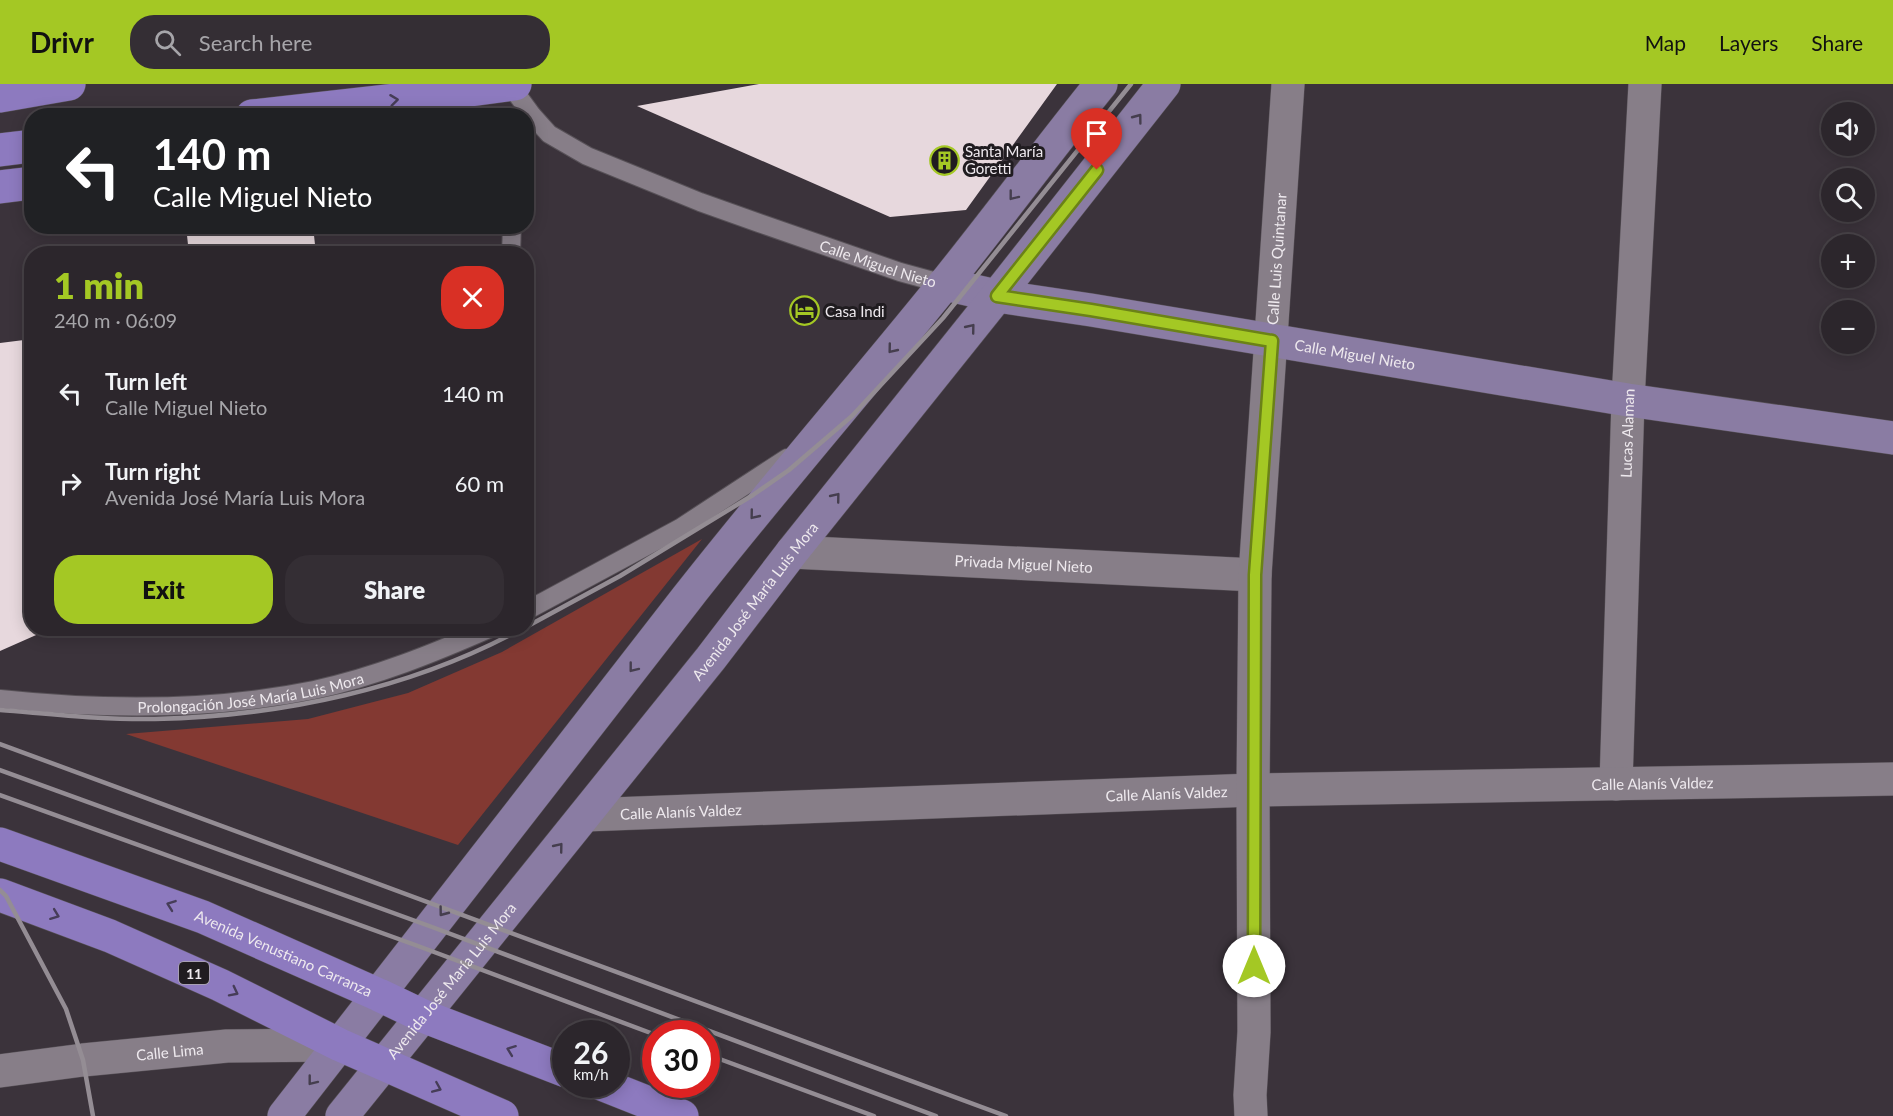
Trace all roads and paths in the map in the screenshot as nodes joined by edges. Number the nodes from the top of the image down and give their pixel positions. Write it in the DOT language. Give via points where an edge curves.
graph roads {
  1 [pos="69,84"];
  2 [pos="515,84"];
  3 [pos="1101,84"];
  4 [pos="1164,84"];
  5 [pos="1288,84"];
  6 [pos="1645,84"];
  7 [pos="510,85"];
  8 [pos="0,86"];
  9 [pos="33,90"];
  10 [pos="0,96"];
  11 [pos="319,108"];
  12 [pos="512,108"];
  13 [pos="526,108"];
  14 [pos="534,118"];
  15 [pos="24,147"];
  16 [pos="0,150"];
  17 [pos="24,184"];
  18 [pos="0,187"];
  19 [pos="944,284"];
  20 [pos="997,296"];
  21 [pos="1272,341"];
  22 [pos="1628,400"];
  23 [pos="1893,438"];
  24 [pos="814,441"];
  25 [pos="792,552"];
  26 [pos="1255,575"];
  27 [pos="534,607"];
  28 [pos="472,636"];
  29 [pos="0,699"];
  30 [pos="1893,779"];
  31 [pos="1616,784"];
  32 [pos="1253,790"];
  33 [pos="585,814"];
  34 [pos="0,844"];
  35 [pos="0,895"];
  36 [pos="379,995"];
  37 [pos="423,1016"];
  38 [pos="340,1045"];
  39 [pos="383,1065"];
  40 [pos="552,1066"];
  41 [pos="0,1071"];
  42 [pos="630,1095"];
  43 [pos="284,1116"];
  44 [pos="342,1116"];
  45 [pos="502,1116"];
  46 [pos="682,1116"];
  47 [pos="1251,1116"];
  1 -- 9 [label="main road"];
  2 -- 7 [label="main road"];
  3 -- 19 [label="street, one-way"];
  20 -- 4 [label="street, Avenida José María Luis Mora, one-way"];
  5 -- 21 [label="street, Calle Luis Quintanar"];
  6 -- 22 [label="street, Lucas Alaman"];
  11 -- 7 [label="main road, one-way"];
  7 -- 12 [label="lane"];
  7 -- 13 [label="lane, Calle Miguel Nieto"];
  8 -- 9 [label="main road"];
  9 -- 10 [label="main road"];
  14 -- 19 [label="lane, Calle Miguel Nieto" via="549,134 587,156 749,220"];
  15 -- 16 [label="main road"];
  17 -- 18 [label="main road"];
  19 -- 20 [label="street, Calle Miguel Nieto"];
  19 -- 24 [label="street, one-way"];
  20 -- 21 [label="street, Calle Miguel Nieto"];
  25 -- 20 [label="street, Avenida José María Luis Mora, one-way"];
  21 -- 22 [label="street, Calle Miguel Nieto"];
  21 -- 26 [label="street, Calle Luis Quintanar"];
  22 -- 23 [label="street, Calle Miguel Nieto"];
  22 -- 31 [label="street, Lucas Alaman"];
  24 -- 27 [label="lane" via="680,528"];
  24 -- 36 [label="street, one-way"];
  25 -- 26 [label="street, Privada Miguel Nieto"];
  25 -- 33 [label="street, Avenida José María Luis Mora"];
  26 -- 32 [label="street, Calle Luis Quintanar"];
  28 -- 29 [label="lane, Prolongación José María Luis Mora" via="376,673 314,690 234,702 170,707"];
  30 -- 31 [label="street, Calle Alanís Valdez"];
  31 -- 32 [label="street, Calle Alanís Valdez"];
  32 -- 33 [label="street, Calle Alanís Valdez"];
  32 -- 47 [label="street, Calle Luis Quintanar"];
  37 -- 33 [label="street, Avenida José María Luis Mora, one-way"];
  36 -- 34 [label="main road, Avenida Venustiano Carranza, one-way" via="203,917"];
  35 -- 38 [label="main road, 11, one-way" via="110,936"];
  36 -- 37 [label="main road, Avenida Venustiano Carranza"];
  36 -- 38 [label="street"];
  37 -- 39 [label="street, Avenida José María Luis Mora"];
  40 -- 37 [label="main road, Avenida Venustiano Carranza, one-way"];
  38 -- 39 [label="main road, 11"];
  38 -- 41 [label="street, Calle Lima" via="227,1046"];
  38 -- 43 [label="street, one-way"];
  39 -- 44 [label="street, Avenida José María Luis Mora"];
  39 -- 45 [label="main road, 11, one-way"];
  42 -- 46 [label="main road"];
}
